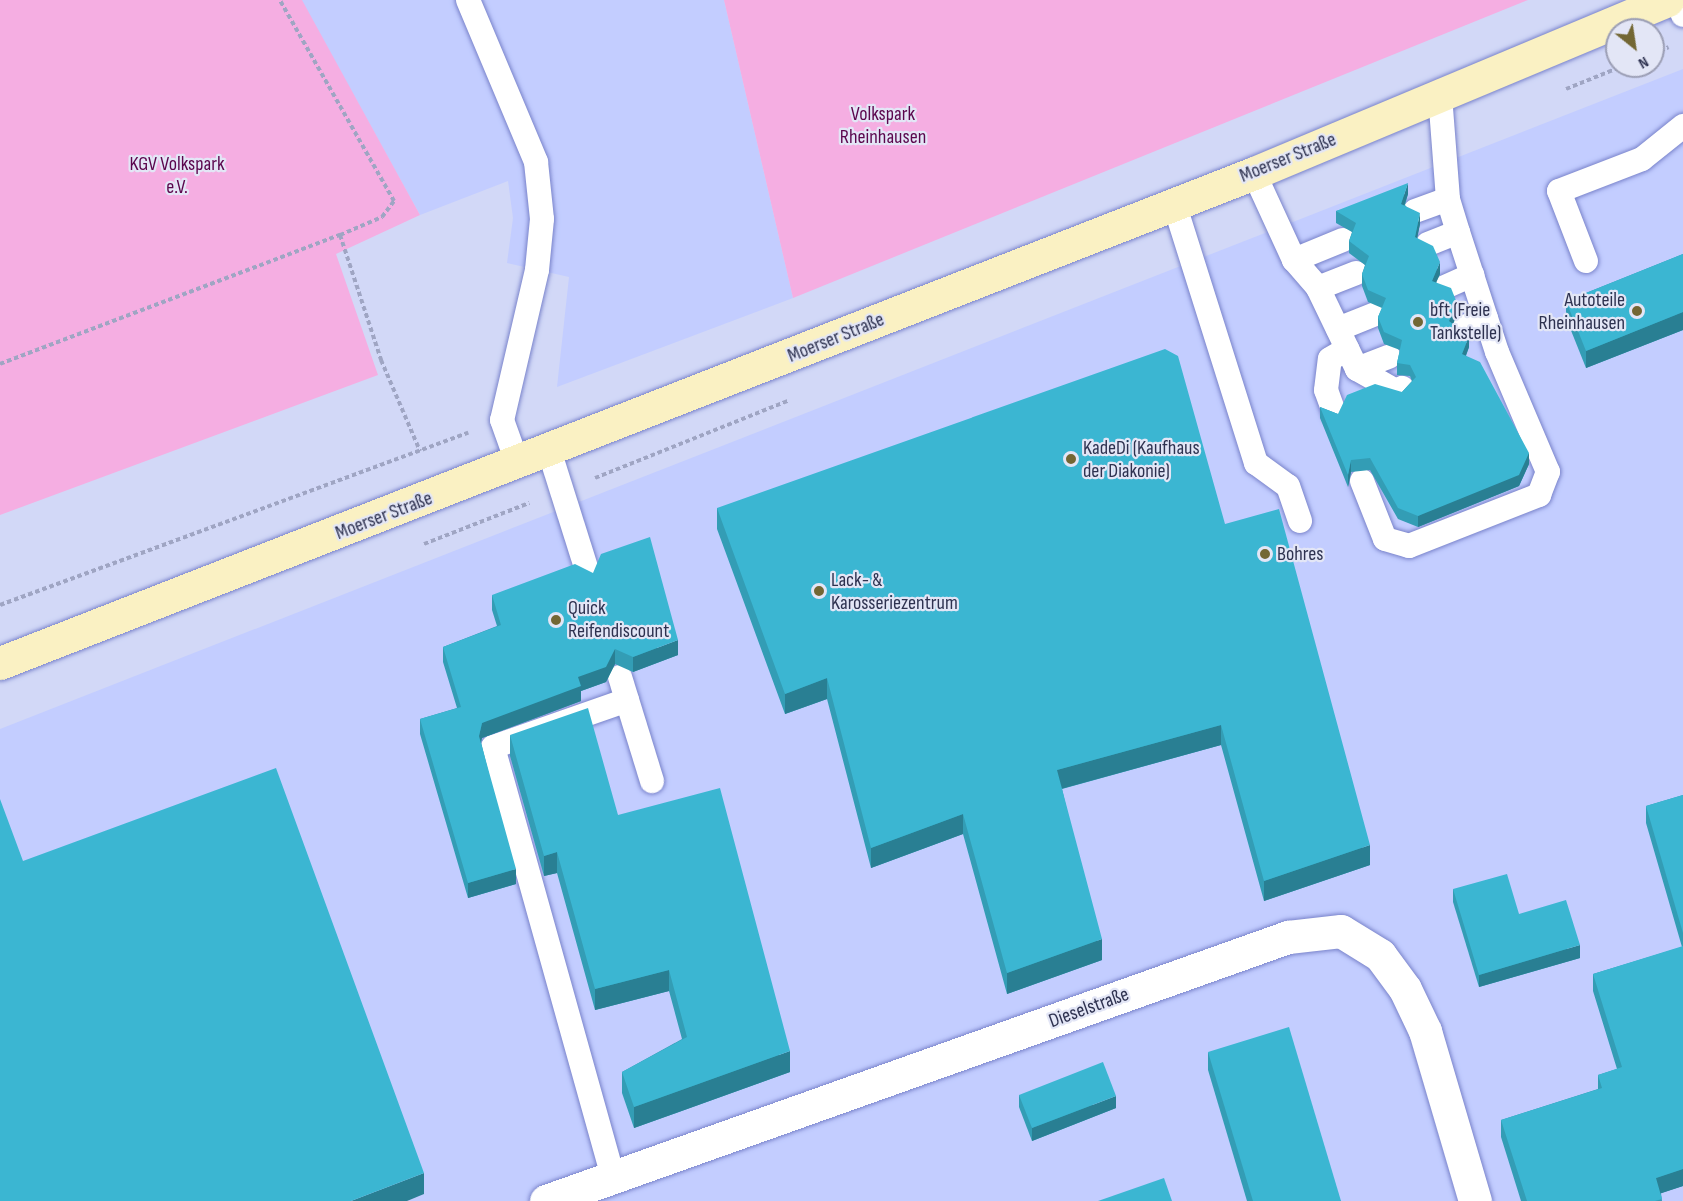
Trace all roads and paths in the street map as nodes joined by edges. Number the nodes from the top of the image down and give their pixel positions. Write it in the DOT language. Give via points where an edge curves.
graph roads {
  1 [pos="280,0"];
  2 [pos="468,0"];
  3 [pos="1667,0"];
  4 [pos="1677,0"];
  5 [pos="1683,15"];
  6 [pos="1440,95"];
  7 [pos="1683,126"];
  8 [pos="1254,173"];
  9 [pos="1448,199"];
  10 [pos="1174,203"];
  11 [pos="1415,212"];
  12 [pos="1458,232"];
  13 [pos="340,235"];
  14 [pos="1344,240"];
  15 [pos="1428,244"];
  16 [pos="1294,260"];
  17 [pos="1586,261"];
  18 [pos="1356,273"];
  19 [pos="1472,275"];
  20 [pos="1445,287"];
  21 [pos="1318,288"];
  22 [pos="1373,315"];
  23 [pos="1486,318"];
  24 [pos="1462,328"];
  25 [pos="1348,349"];
  26 [pos="1389,357"];
  27 [pos="0,364"];
  28 [pos="1402,388"];
  29 [pos="1334,412"];
  30 [pos="549,450"];
  31 [pos="420,451"];
  32 [pos="517,462"];
  33 [pos="1362,481"];
  34 [pos="1300,521"];
  35 [pos="588,574"];
  36 [pos="0,663"];
  37 [pos="620,677"];
  38 [pos="627,700"];
  39 [pos="652,781"];
  40 [pos="614,1177"];
  41 [pos="546,1201"];
  42 [pos="1475,1201"];
  1 -- 13 [label="path" via="394,201 382,217"];
  2 -- 32 [label="lane" via="536,162 543,219 537,270 502,420"];
  3 -- 6 [label="main road, Moerser Straße"];
  4 -- 5 [label="lane"];
  6 -- 8 [label="main road, Moerser Straße"];
  6 -- 9 [label="lane"];
  7 -- 17 [label="lane" via="1642,159 1559,191"];
  8 -- 10 [label="main road, Moerser Straße"];
  8 -- 16 [label="lane"];
  9 -- 11 [label="lane"];
  9 -- 12 [label="lane"];
  10 -- 30 [label="main road, Moerser Straße"];
  10 -- 34 [label="lane" via="1256,464 1288,486"];
  12 -- 15 [label="lane"];
  12 -- 19 [label="lane"];
  13 -- 27 [label="path"];
  13 -- 31 [label="path" via="381,360"];
  14 -- 16 [label="lane"];
  16 -- 21 [label="lane"];
  18 -- 21 [label="lane"];
  19 -- 20 [label="lane"];
  19 -- 23 [label="lane"];
  21 -- 25 [label="lane"];
  22 -- 25 [label="lane"];
  23 -- 24 [label="lane"];
  23 -- 33 [label="lane" via="1486,356 1515,395 1548,472 1539,495 1408,546 1385,539"];
  25 -- 26 [label="lane"];
  25 -- 28 [label="lane" via="1396,391"];
  25 -- 29 [label="lane" via="1330,359 1326,390"];
  30 -- 32 [label="main road, Moerser Straße"];
  30 -- 35 [label="lane"];
  32 -- 36 [label="main road, Moerser Straße"];
  37 -- 38 [label="lane"];
  38 -- 39 [label="lane"];
  38 -- 40 [label="lane" via="493,747"];
  40 -- 41 [label="street, Dieselstraße"];
  40 -- 42 [label="street, Dieselstraße" via="1288,938 1341,931 1380,955 1405,989 1425,1031"];
}
